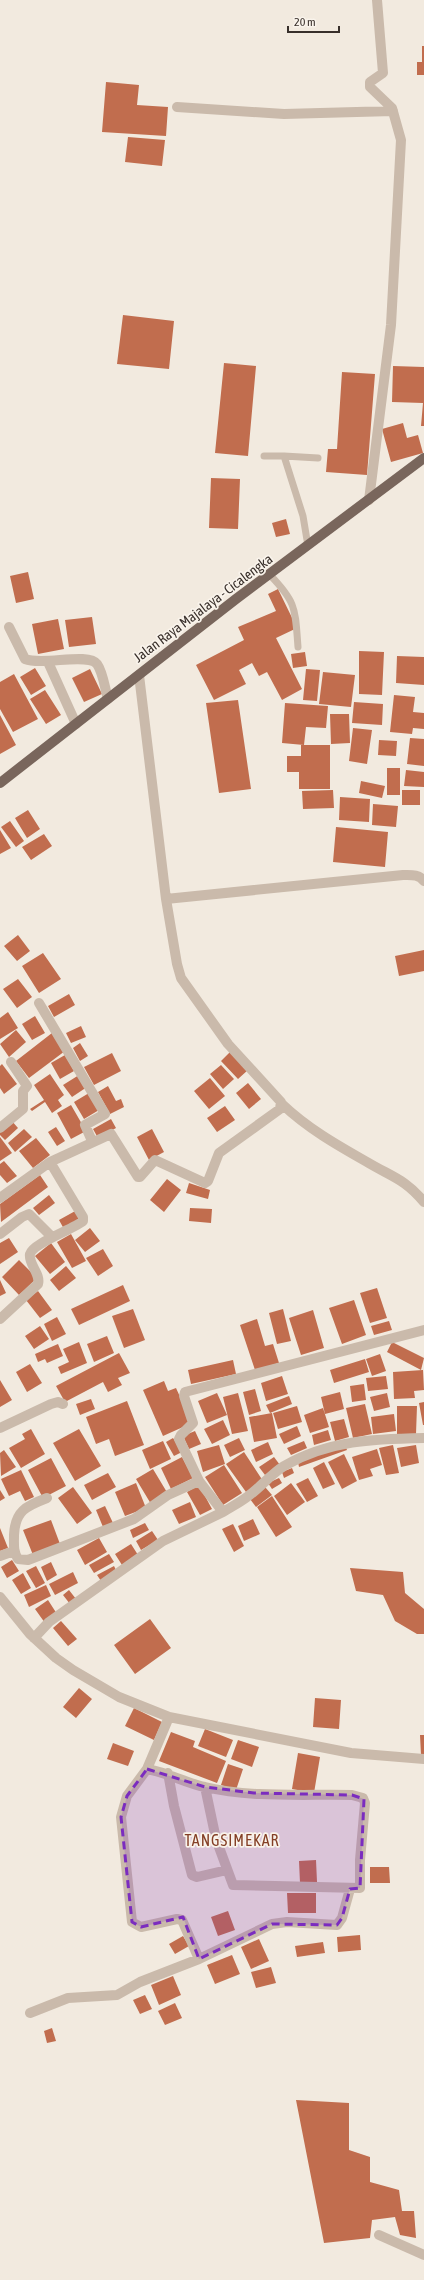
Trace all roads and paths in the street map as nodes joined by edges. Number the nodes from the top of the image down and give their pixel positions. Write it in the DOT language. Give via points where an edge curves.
graph roads {
  1 [pos="377,0"];
  2 [pos="177,107"];
  3 [pos="393,111"];
  4 [pos="264,456"];
  5 [pos="284,456"];
  6 [pos="318,458"];
  7 [pos="424,458"];
  8 [pos="369,500"];
  9 [pos="308,546"];
  10 [pos="270,574"];
  11 [pos="9,628"];
  12 [pos="298,647"];
  13 [pos="48,662"];
  14 [pos="139,675"];
  15 [pos="108,699"];
  16 [pos="76,724"];
  17 [pos="0,783"];
  18 [pos="424,881"];
  19 [pos="166,899"];
  20 [pos="39,1003"];
  21 [pos="11,1062"];
  22 [pos="282,1104"];
  23 [pos="0,1128"];
  24 [pos="92,1141"];
  25 [pos="50,1162"];
  26 [pos="0,1198"];
  27 [pos="424,1202"];
  28 [pos="0,1234"];
  29 [pos="52,1237"];
  30 [pos="0,1319"];
  31 [pos="424,1330"];
  32 [pos="63,1404"];
  33 [pos="0,1428"];
  34 [pos="424,1438"];
  35 [pos="199,1481"];
  36 [pos="47,1498"];
  37 [pos="223,1512"];
  38 [pos="14,1551"];
  39 [pos="0,1556"];
  40 [pos="0,1597"];
  41 [pos="34,1638"];
  42 [pos="169,1717"];
  43 [pos="424,1759"];
  44 [pos="147,1769"];
  45 [pos="168,1773"];
  46 [pos="205,1787"];
  47 [pos="227,1870"];
  48 [pos="350,1889"];
  49 [pos="199,1959"];
  50 [pos="30,2013"];
  51 [pos="379,2235"];
  52 [pos="424,2255"];
  1 -- 3 [label="street" via="383,73 370,82 370,88"];
  2 -- 3 [label="street" via="284,114"];
  3 -- 8 [label="street" via="401,140 391,325"];
  4 -- 5 [label="lane"];
  5 -- 6 [label="lane"];
  5 -- 9 [label="lane" via="303,516"];
  7 -- 8 [label="main road, Jalan Raya Majalaya - Cicalengka"];
  8 -- 9 [label="main road, Jalan Raya Majalaya - Cicalengka"];
  9 -- 10 [label="main road, Jalan Raya Majalaya - Cicalengka"];
  10 -- 12 [label="lane" via="290,597 294,606"];
  10 -- 14 [label="main road, Jalan Raya Majalaya - Cicalengka"];
  11 -- 13 [label="street" via="25,659"];
  13 -- 15 [label="street" via="84,658 92,660 97,664"];
  13 -- 16 [label="street"];
  14 -- 15 [label="main road, Jalan Raya Majalaya - Cicalengka"];
  14 -- 19 [label="street"];
  15 -- 16 [label="main road, Jalan Raya Majalaya - Cicalengka"];
  16 -- 17 [label="main road, Jalan Raya Majalaya - Cicalengka"];
  18 -- 19 [label="street" via="416,875 404,875"];
  19 -- 22 [label="street" via="181,978 228,1044"];
  20 -- 24 [label="street" via="105,1114 85,1125"];
  21 -- 23 [label="street" via="27,1086 22,1091 23,1110"];
  22 -- 24 [label="street" via="280,1109 219,1153 205,1183 155,1160 138,1177 113,1135 109,1134"];
  22 -- 27 [label="street" via="307,1126 405,1182"];
  24 -- 25 [label="street"];
  25 -- 26 [label="street"];
  25 -- 29 [label="street" via="83,1218 82,1222"];
  28 -- 29 [label="street" via="24,1215 29,1214"];
  29 -- 30 [label="street" via="30,1254 39,1279 38,1284"];
  31 -- 35 [label="street" via="185,1392 193,1423 179,1439"];
  32 -- 33 [label="street" via="51,1404"];
  34 -- 37 [label="street" via="386,1438 333,1445 308,1454 284,1466 247,1497"];
  35 -- 37 [label="street"];
  35 -- 38 [label="street" via="168,1495 134,1519 71,1544 24,1561 18,1560"];
  36 -- 38 [label="street" via="26,1507 18,1516 14,1527"];
  37 -- 41 [label="street" via="163,1541 49,1622"];
  38 -- 39 [label="street"];
  40 -- 41 [label="street"];
  41 -- 42 [label="street" via="56,1658 95,1684 119,1697"];
  42 -- 43 [label="street" via="351,1753"];
  42 -- 44 [label="street"];
  44 -- 45 [label="street"];
  44 -- 49 [label="street" via="127,1796 121,1817 132,1922 141,1927 182,1920"];
  45 -- 46 [label="street"];
  45 -- 47 [label="street" via="192,1875 197,1877"];
  46 -- 47 [label="street" via="216,1839"];
  46 -- 48 [label="street" via="254,1793 352,1795 363,1798 365,1803 360,1887"];
  47 -- 48 [label="street" via="235,1886"];
  48 -- 49 [label="street" via="342,1918 337,1925 288,1922 272,1924"];
  49 -- 50 [label="street" via="140,1982 117,1995 68,1998"];
  51 -- 52 [label="street"];
}
